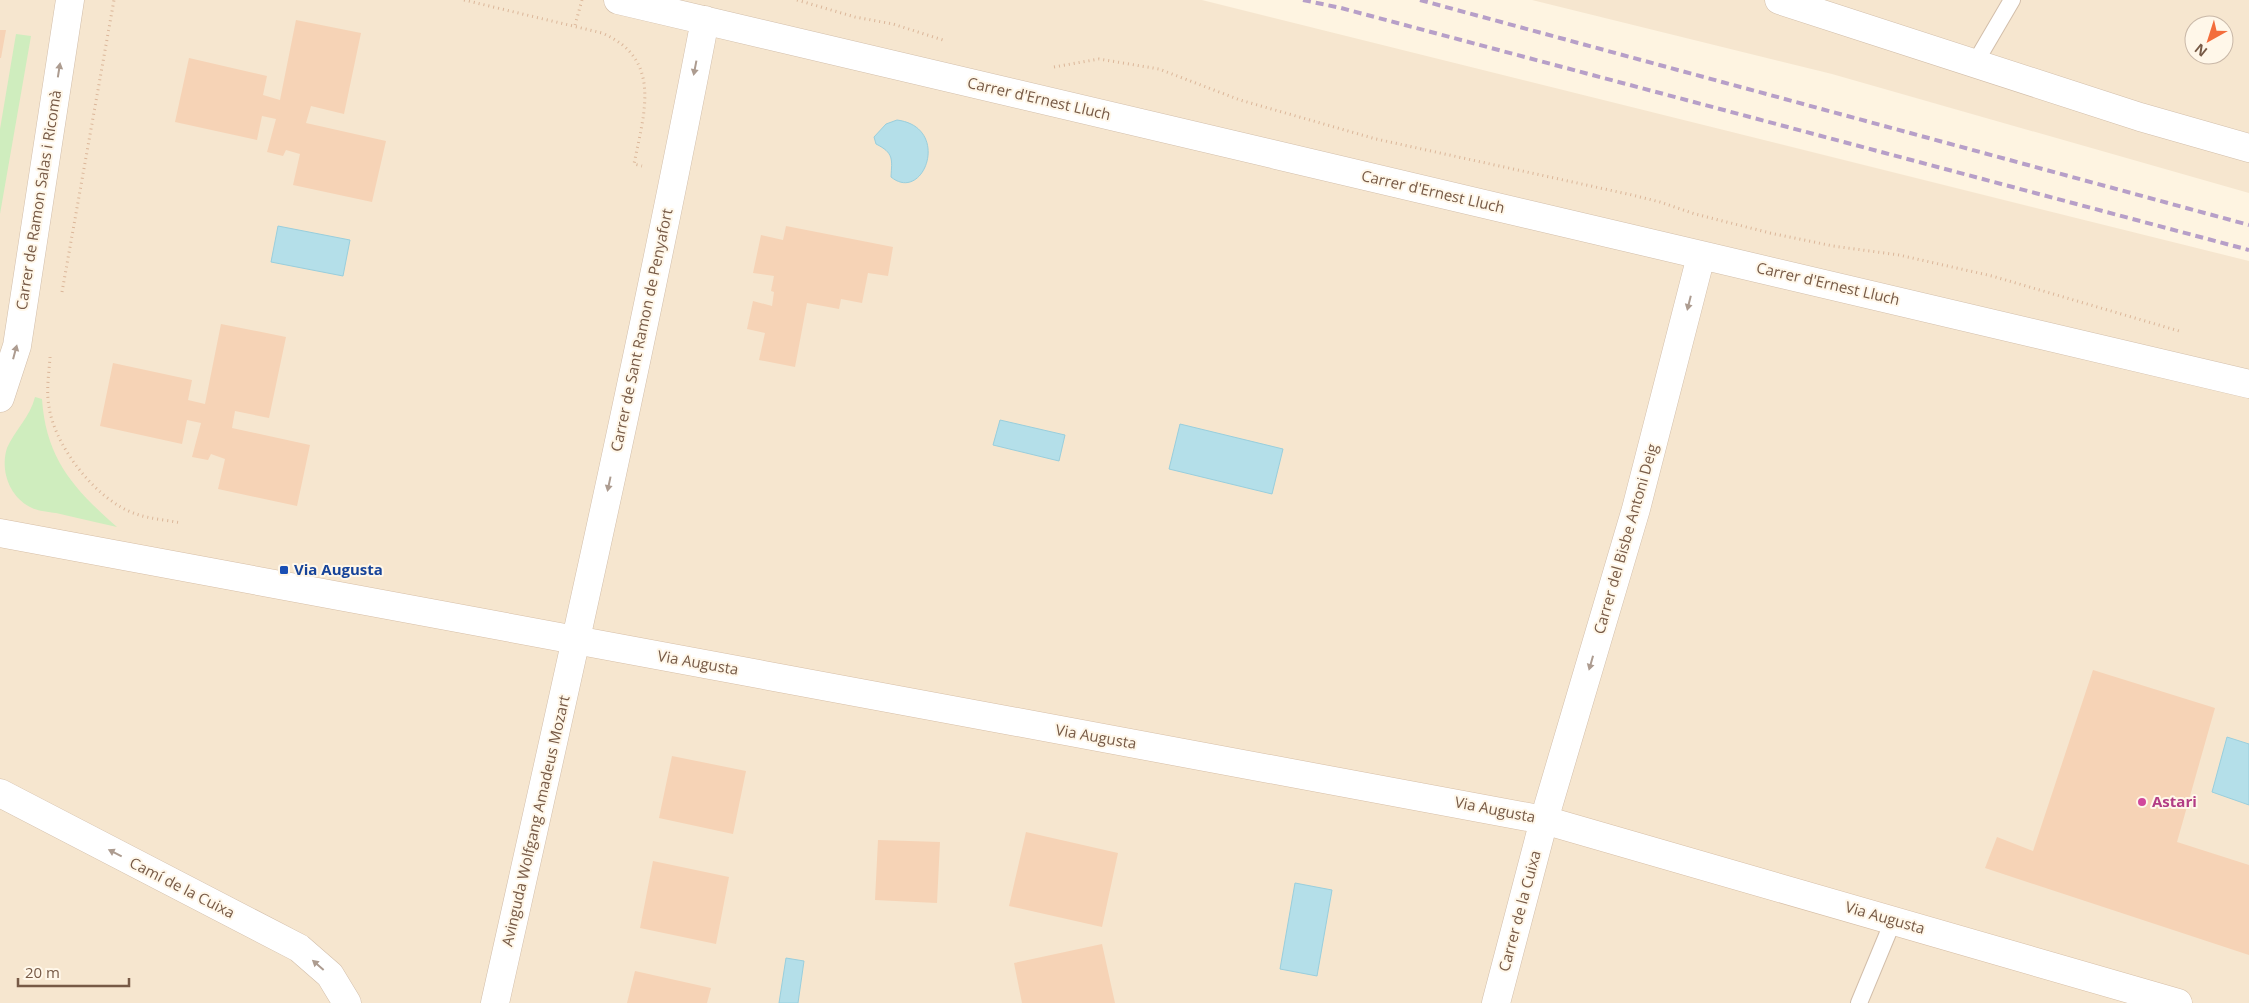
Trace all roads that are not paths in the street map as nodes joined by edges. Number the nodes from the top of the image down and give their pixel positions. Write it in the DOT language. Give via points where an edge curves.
graph roads {
  1 [pos="70,0"];
  2 [pos="618,0"];
  3 [pos="1779,0"];
  4 [pos="2012,0"];
  5 [pos="705,20"];
  6 [pos="1975,63"];
  7 [pos="2249,148"];
  8 [pos="1700,256"];
  9 [pos="2249,384"];
  10 [pos="0,398"];
  11 [pos="0,534"];
  12 [pos="576,639"];
  13 [pos="0,793"];
  14 [pos="1544,820"];
  15 [pos="1893,921"];
  16 [pos="347,1003"];
  17 [pos="495,1003"];
  18 [pos="1496,1003"];
  19 [pos="1858,1003"];
  20 [pos="2178,1003"];
  10 -- 1 [label="street, Carrer de Ramon Salas i Ricomà, one-way" via="17,346"];
  2 -- 5 [label="street, Carrer d'Ernest Lluch"];
  3 -- 6 [label="street"];
  4 -- 6 [label="lane"];
  5 -- 8 [label="street, Carrer d'Ernest Lluch"];
  5 -- 12 [label="street, Carrer de Sant Ramon de Penyafort, one-way" via="676,172"];
  6 -- 7 [label="street" via="2140,117"];
  8 -- 9 [label="street, Carrer d'Ernest Lluch" via="1780,272"];
  8 -- 14 [label="street, Carrer del Bisbe Antoni Deig, one-way" via="1636,509"];
  11 -- 12 [label="street, Via Augusta"];
  12 -- 14 [label="street, Via Augusta"];
  12 -- 17 [label="street, Avinguda Wolfgang Amadeus Mozart"];
  16 -- 13 [label="street, Camí de la Cuixa, one-way" via="330,976 299,948"];
  14 -- 15 [label="street, Via Augusta"];
  14 -- 18 [label="street, Carrer de la Cuixa"];
  15 -- 19 [label="lane"];
  15 -- 20 [label="street, Via Augusta"];
}
